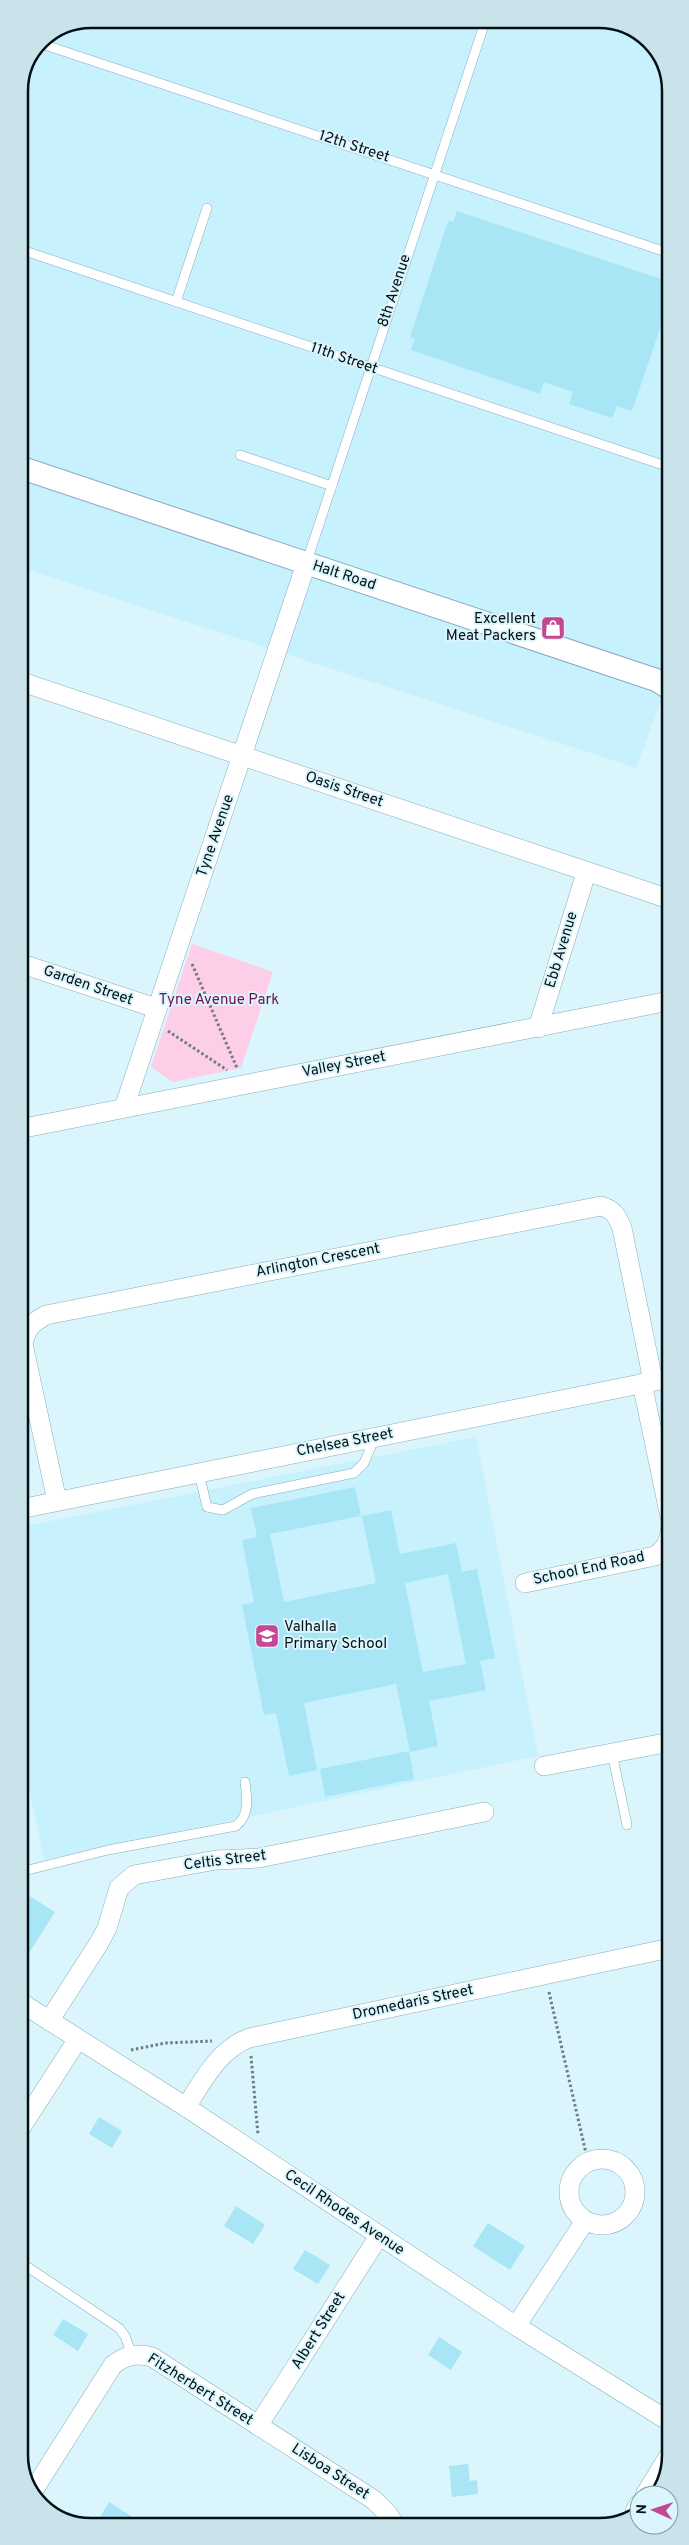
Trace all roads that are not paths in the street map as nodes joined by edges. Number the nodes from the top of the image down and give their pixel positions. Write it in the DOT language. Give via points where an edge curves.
graph roads {
  1 [pos="483,28"];
  2 [pos="47,46"];
  3 [pos="434,174"];
  4 [pos="207,208"];
  5 [pos="662,251"];
  6 [pos="27,252"];
  7 [pos="176,302"];
  8 [pos="370,368"];
  9 [pos="240,455"];
  10 [pos="662,465"];
  11 [pos="27,470"];
  12 [pos="332,486"];
  13 [pos="306,564"];
  14 [pos="662,681"];
  15 [pos="27,684"];
  16 [pos="244,755"];
  17 [pos="586,872"];
  18 [pos="662,897"];
  19 [pos="27,966"];
  20 [pos="662,1002"];
  21 [pos="156,1008"];
  22 [pos="538,1028"];
  23 [pos="124,1108"];
  24 [pos="27,1127"];
  25 [pos="27,1330"];
  26 [pos="27,1362"];
  27 [pos="655,1381"];
  28 [pos="376,1437"];
  29 [pos="662,1444"];
  30 [pos="198,1473"];
  31 [pos="57,1501"];
  32 [pos="27,1507"];
  33 [pos="662,1551"];
  34 [pos="525,1583"];
  35 [pos="662,1744"];
  36 [pos="612,1753"];
  37 [pos="544,1766"];
  38 [pos="245,1782"];
  39 [pos="484,1812"];
  40 [pos="627,1825"];
  41 [pos="27,1871"];
  42 [pos="662,1950"];
  43 [pos="27,2007"];
  44 [pos="49,2021"];
  45 [pos="78,2039"];
  46 [pos="186,2107"];
  47 [pos="27,2118"];
  48 [pos="585,2220"];
  49 [pos="379,2236"];
  50 [pos="27,2267"];
  51 [pos="516,2326"];
  52 [pos="132,2354"];
  53 [pos="662,2417"];
  54 [pos="258,2426"];
  55 [pos="658,2473"];
  56 [pos="651,2485"];
  57 [pos="36,2486"];
  58 [pos="390,2518"];
  1 -- 3 [label="lane, 8th Avenue"];
  2 -- 3 [label="lane, 12th Street"];
  3 -- 5 [label="lane, 12th Street"];
  3 -- 8 [label="lane, 8th Avenue"];
  4 -- 7 [label="lane"];
  6 -- 7 [label="lane, 11th Street"];
  7 -- 8 [label="lane, 11th Street"];
  8 -- 10 [label="lane, 11th Street"];
  8 -- 12 [label="lane, 8th Avenue"];
  9 -- 12 [label="lane"];
  11 -- 13 [label="street, Halt Road"];
  12 -- 13 [label="lane, 8th Avenue"];
  13 -- 14 [label="street, Halt Road"];
  13 -- 16 [label="street, Tyne Avenue"];
  15 -- 16 [label="street, Oasis Street"];
  16 -- 17 [label="street, Oasis Street"];
  16 -- 21 [label="street, Tyne Avenue"];
  17 -- 18 [label="street, Oasis Street"];
  17 -- 22 [label="street, Ebb Avenue"];
  19 -- 21 [label="street, Garden Street"];
  20 -- 22 [label="street, Valley Street"];
  21 -- 23 [label="street, Tyne Avenue"];
  22 -- 23 [label="street, Valley Street"];
  23 -- 24 [label="street, Valley Street"];
  25 -- 27 [label="street, Arlington Crescent" via="32,1323 55,1313 601,1206 617,1216 622,1228"];
  26 -- 31 [label="street, Arlington Crescent"];
  27 -- 28 [label="street, Chelsea Street"];
  27 -- 29 [label="street"];
  28 -- 30 [label="street, Chelsea Street"];
  28 -- 30 [label="lane" via="364,1463 354,1473 252,1494 223,1510 207,1507"];
  30 -- 31 [label="street, Chelsea Street"];
  31 -- 32 [label="street, Chelsea Street"];
  33 -- 34 [label="street, School End Road" via="655,1556"];
  35 -- 36 [label="street"];
  36 -- 37 [label="street"];
  36 -- 40 [label="lane"];
  38 -- 41 [label="lane" via="246,1812 236,1826 108,1850"];
  39 -- 44 [label="street, Celtis Street" via="259,1858 216,1860 134,1875 119,1888 99,1943"];
  42 -- 46 [label="street, Dromedaris Street" via="246,2039 220,2057"];
  43 -- 44 [label="street, Cecil Rhodes Avenue"];
  44 -- 45 [label="street, Cecil Rhodes Avenue"];
  45 -- 46 [label="street, Cecil Rhodes Avenue"];
  45 -- 47 [label="street"];
  46 -- 49 [label="street, Cecil Rhodes Avenue"];
  48 -- 48 [label="street" via="572,2206 569,2187 577,2170 588,2162 601,2159 620,2165 632,2180 634,2194 627,2213 617,2221 598,2225"];
  48 -- 51 [label="street"];
  49 -- 51 [label="street, Cecil Rhodes Avenue"];
  49 -- 54 [label="street, Albert Street"];
  50 -- 52 [label="lane" via="119,2328"];
  51 -- 53 [label="street, Cecil Rhodes Avenue"];
  52 -- 54 [label="street, Fitzherbert Street" via="152,2357"];
  52 -- 57 [label="street, Fitzherbert Street" via="113,2365"];
  54 -- 58 [label="street, Lisboa Street" via="374,2500"];
  55 -- 56 [label="street"];
}
